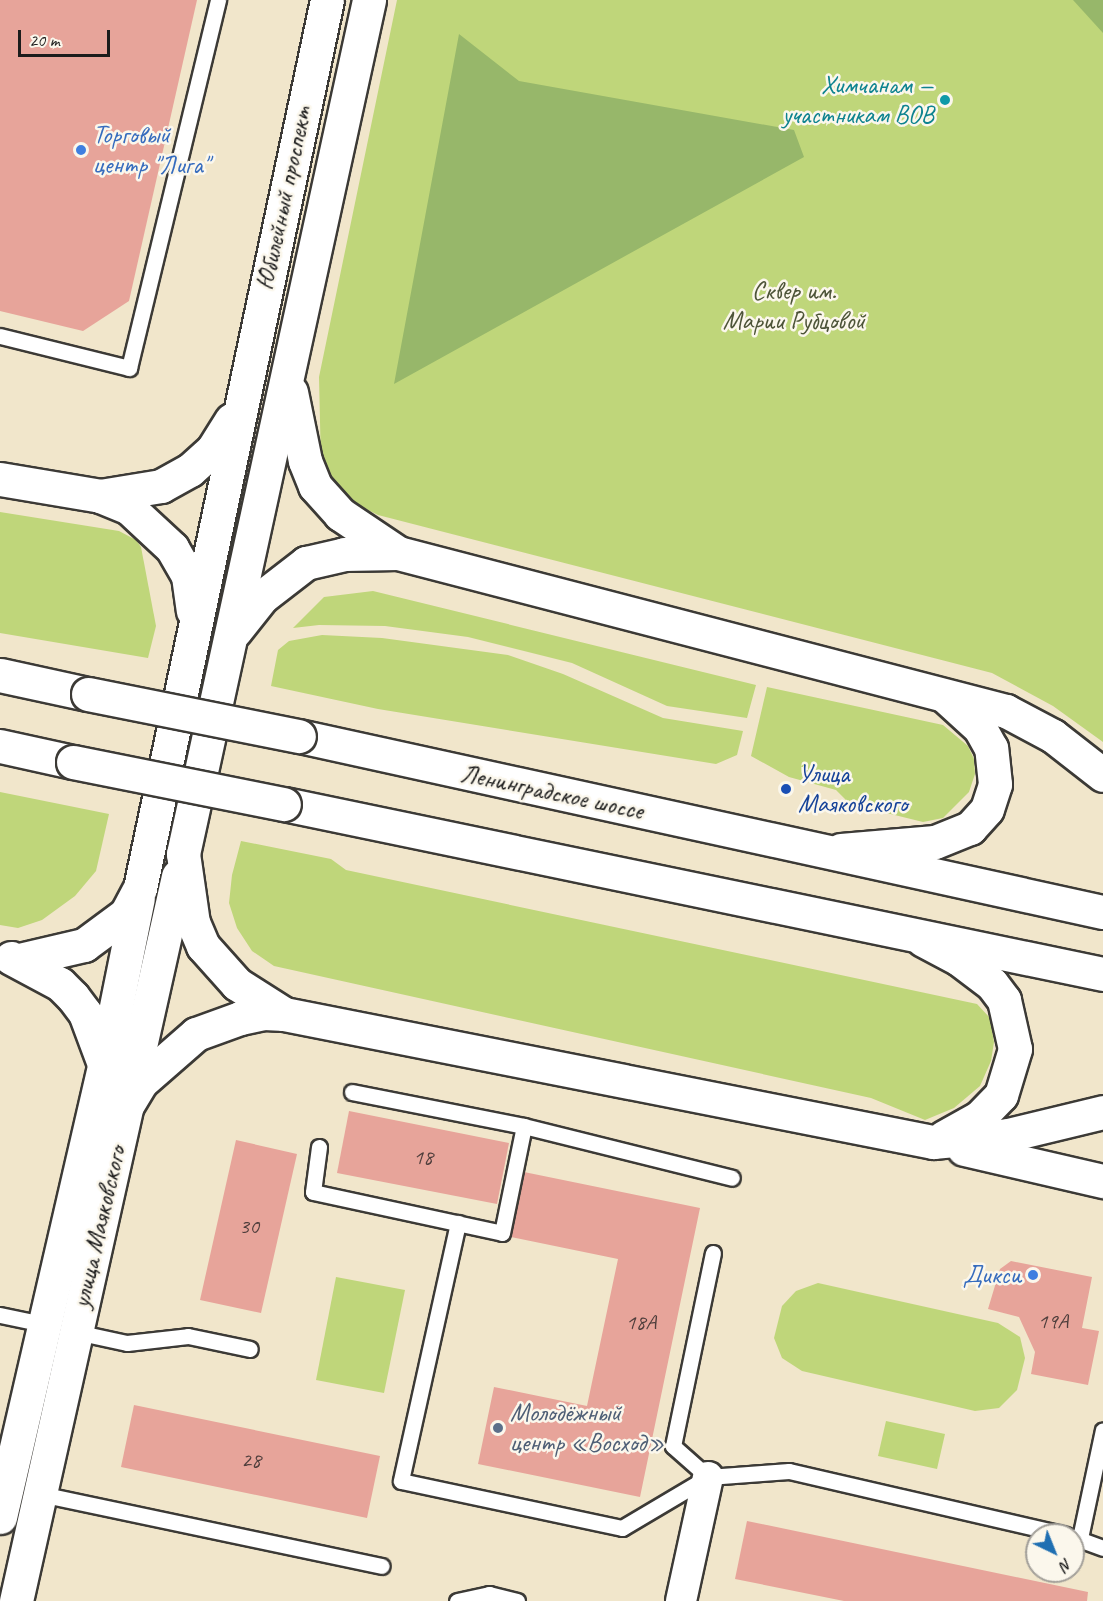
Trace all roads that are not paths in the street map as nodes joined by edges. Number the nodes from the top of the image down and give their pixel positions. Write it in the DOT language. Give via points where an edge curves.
graph roads {
  1 [pos="218,0"];
  2 [pos="327,0"];
  3 [pos="369,0"];
  4 [pos="0,336"];
  5 [pos="289,376"];
  6 [pos="242,396"];
  7 [pos="0,479"];
  8 [pos="100,496"];
  9 [pos="398,553"];
  10 [pos="192,633"];
  11 [pos="230,638"];
  12 [pos="0,675"];
  13 [pos="942,694"];
  14 [pos="0,746"];
  15 [pos="1103,775"];
  16 [pos="817,851"];
  17 [pos="183,854"];
  18 [pos="140,888"];
  19 [pos="1103,912"];
  20 [pos="908,933"];
  21 [pos="10,958"];
  22 [pos="1103,974"];
  23 [pos="284,1014"];
  24 [pos="104,1066"];
  25 [pos="352,1092"];
  26 [pos="1001,1095"];
  27 [pos="126,1107"];
  28 [pos="1103,1112"];
  29 [pos="524,1126"];
  30 [pos="1008,1136"];
  31 [pos="933,1142"];
  32 [pos="319,1147"];
  33 [pos="1044,1167"];
  34 [pos="732,1179"];
  35 [pos="1103,1181"];
  36 [pos="458,1223"];
  37 [pos="714,1253"];
  38 [pos="0,1315"];
  39 [pos="43,1324"];
  40 [pos="76,1332"];
  41 [pos="250,1349"];
  42 [pos="1103,1430"];
  43 [pos="6,1461"];
  44 [pos="708,1477"];
  45 [pos="40,1494"];
  46 [pos="0,1517"];
  47 [pos="1077,1523"];
  48 [pos="1025,1526"];
  49 [pos="1085,1541"];
  50 [pos="1103,1548"];
  51 [pos="382,1566"];
  52 [pos="16,1601"];
  53 [pos="457,1601"];
  54 [pos="517,1601"];
  55 [pos="681,1601"];
  1 -- 4 [label="lane" via="129,368"];
  2 -- 6 [label="main road, Юбилейный проспект"];
  3 -- 5 [label="main road, Юбилейный проспект"];
  5 -- 9 [label="main road" via="296,424 315,486 340,514"];
  5 -- 11 [label="main road, Юбилейный проспект"];
  6 -- 8 [label="main road" via="213,449 190,470 161,486"];
  6 -- 10 [label="main road, Юбилейный проспект"];
  7 -- 8 [label="main road"];
  8 -- 10 [label="main road" via="129,508 172,548 188,576 193,603"];
  9 -- 11 [label="main road" via="344,554 306,563 262,597"];
  9 -- 13 [label="main road"];
  10 -- 18 [label="main road, улица Маяковского"];
  11 -- 17 [label="main road, улица Маяковского"];
  12 -- 16 [label="main road, Ленинградское шоссе, bridge" via="299,736"];
  13 -- 15 [label="main road" via="1006,711 1030,722"];
  13 -- 16 [label="main road" via="972,719 991,748 995,784 980,819 959,834 934,842"];
  14 -- 20 [label="main road, bridge"];
  16 -- 19 [label="main road, Ленинградское шоссе"];
  17 -- 23 [label="main road" via="186,892 203,946 237,984"];
  17 -- 27 [label="main road, улица Маяковского"];
  18 -- 21 [label="main road" via="126,914 84,945"];
  18 -- 24 [label="main road, улица Маяковского"];
  20 -- 22 [label="main road"];
  20 -- 26 [label="main road" via="959,959 992,984 1004,1000 1015,1049"];
  21 -- 24 [label="main road" via="60,984 73,997 85,1013"];
  23 -- 27 [label="main road" via="240,1018 196,1034 141,1082"];
  23 -- 31 [label="main road"];
  24 -- 39 [label="main road, улица Маяковского"];
  25 -- 29 [label="lane"];
  26 -- 30 [label="main road" via="999,1112"];
  26 -- 31 [label="main road" via="961,1130"];
  27 -- 40 [label="main road, улица Маяковского"];
  28 -- 30 [label="main road"];
  29 -- 34 [label="lane"];
  29 -- 36 [label="lane" via="502,1233"];
  30 -- 31 [label="main road"];
  30 -- 33 [label="main road"];
  31 -- 33 [label="main road"];
  32 -- 36 [label="lane" via="313,1192"];
  33 -- 35 [label="main road"];
  36 -- 44 [label="lane" via="401,1481 622,1528"];
  37 -- 44 [label="lane" via="673,1446"];
  38 -- 39 [label="lane"];
  39 -- 43 [label="main road, улица Маяковского"];
  40 -- 41 [label="lane" via="127,1343 188,1336"];
  40 -- 45 [label="main road, улица Маяковского"];
  42 -- 47 [label="lane"];
  43 -- 46 [label="main road, улица Маяковского"];
  44 -- 48 [label="lane" via="789,1471"];
  44 -- 55 [label="street"];
  45 -- 51 [label="lane"];
  45 -- 52 [label="main road, улица Маяковского"];
  49 -- 50 [label="lane"];
  53 -- 54 [label="lane" via="489,1594"];
}
